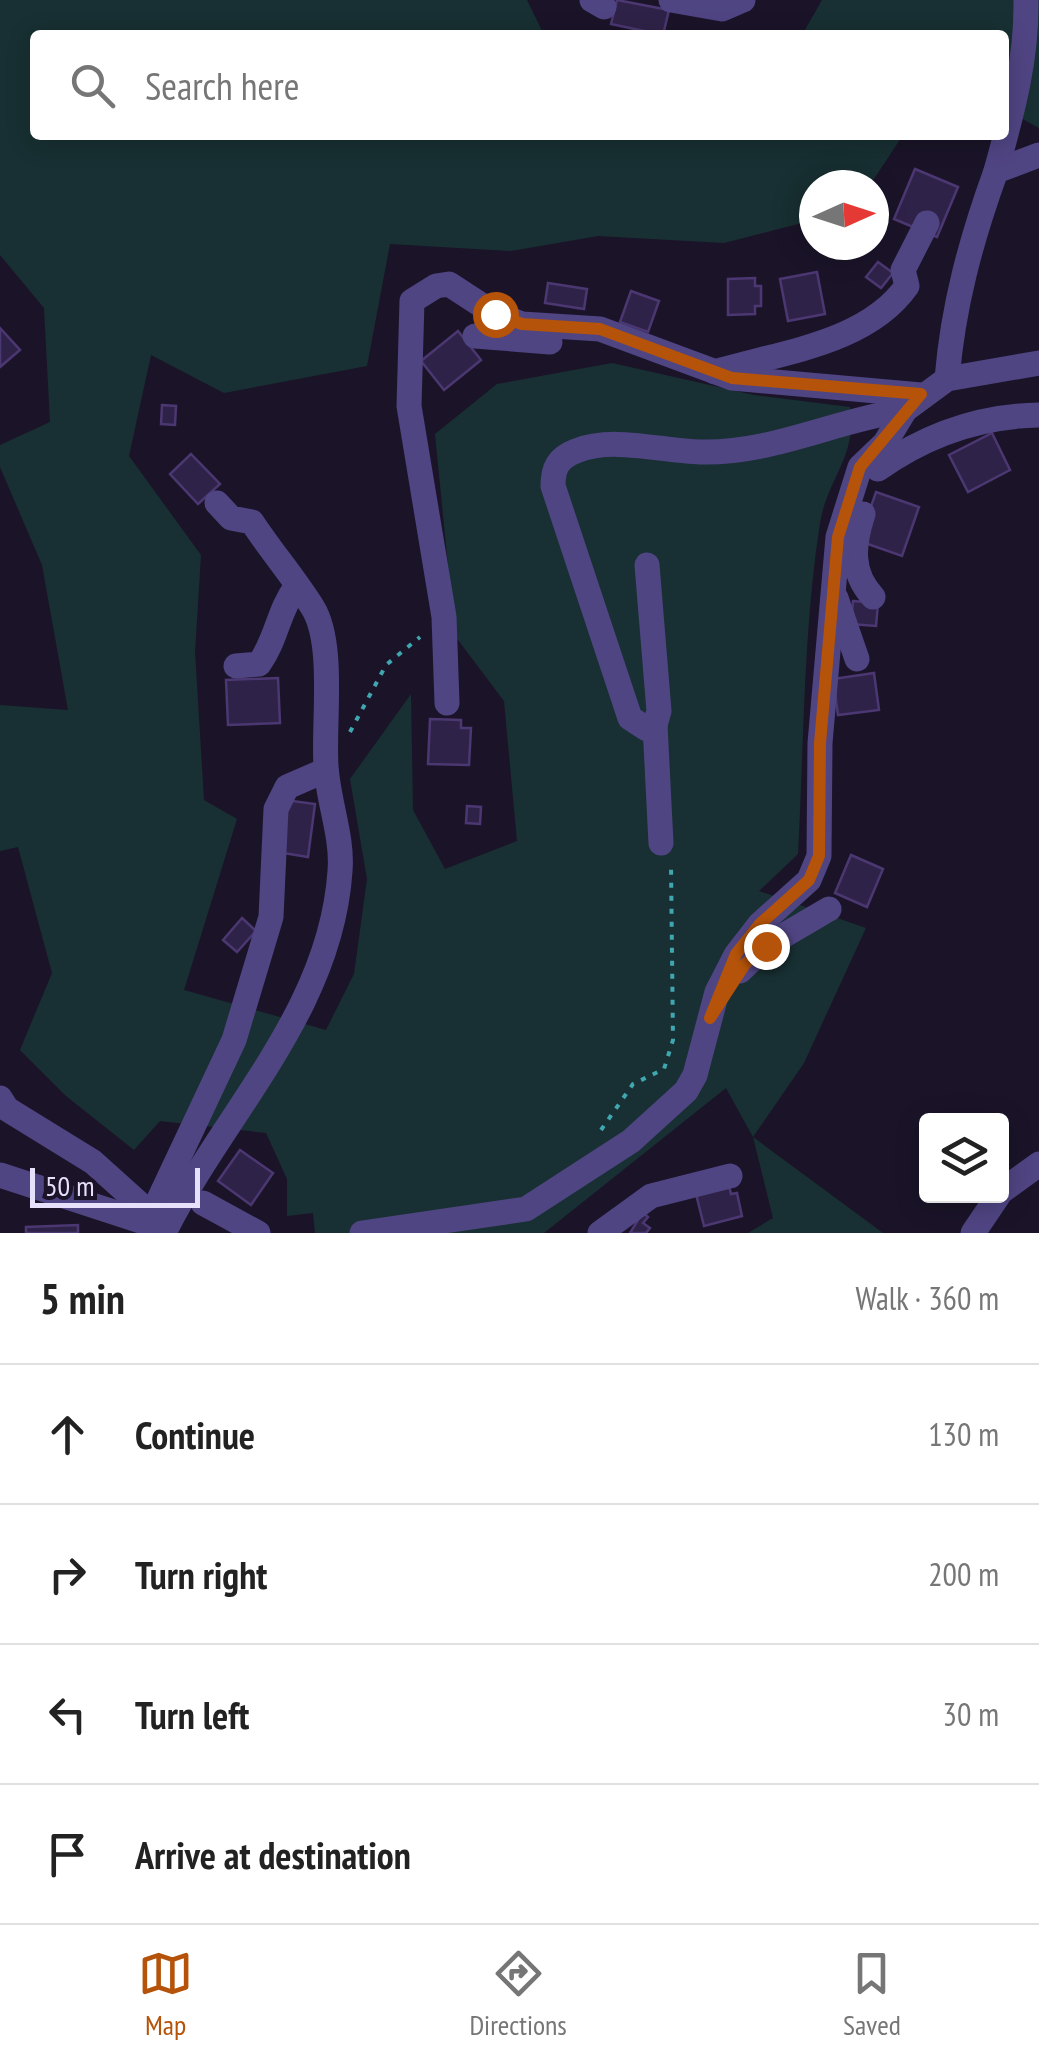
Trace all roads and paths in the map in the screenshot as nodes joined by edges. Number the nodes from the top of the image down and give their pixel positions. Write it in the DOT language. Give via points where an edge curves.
graph roads {
  1 [pos="671,0"];
  2 [pos="743,0"];
  3 [pos="1026,0"];
  4 [pos="1009,119"];
  5 [pos="1004,140"];
  6 [pos="1034,160"];
  7 [pos="996,170"];
  8 [pos="927,223"];
  9 [pos="476,336"];
  10 [pos="643,342"];
  11 [pos="1039,363"];
  12 [pos="713,373"];
  13 [pos="947,380"];
  14 [pos="913,402"];
  15 [pos="1039,415"];
  16 [pos="885,443"];
  17 [pos="878,468"];
  18 [pos="217,503"];
  19 [pos="647,565"];
  20 [pos="296,587"];
  21 [pos="834,591"];
  22 [pos="872,597"];
  23 [pos="444,617"];
  24 [pos="857,659"];
  25 [pos="236,666"];
  26 [pos="447,703"];
  27 [pos="655,725"];
  28 [pos="326,770"];
  29 [pos="661,843"];
  30 [pos="830,908"];
  31 [pos="710,1018"];
  32 [pos="0,1098"];
  33 [pos="1039,1164"];
  34 [pos="592,1168"];
  35 [pos="730,1176"];
  36 [pos="7,1182"];
  37 [pos="1009,1187"];
  38 [pos="994,1203"];
  39 [pos="203,1204"];
  40 [pos="166,1225"];
  41 [pos="258,1233"];
  42 [pos="362,1233"];
  43 [pos="600,1233"];
  44 [pos="972,1233"];
  1 -- 2 [label="street" via="722,9"];
  3 -- 4 [label="street" via="1024,60"];
  5 -- 7 [label="street"];
  6 -- 7 [label="street"];
  7 -- 13 [label="street" via="968,246"];
  8 -- 12 [label="street" via="903,270 907,286 891,308 856,330"];
  9 -- 10 [label="street"];
  10 -- 12 [label="street"];
  10 -- 23 [label="street" via="600,329 522,324 449,284 412,301 409,406"];
  11 -- 13 [label="street"];
  12 -- 14 [label="street"];
  13 -- 14 [label="street"];
  14 -- 16 [label="street"];
  14 -- 27 [label="street" via="736,451 619,446 580,449 562,458 553,486 630,718 638,727"];
  15 -- 17 [label="street" via="962,426 909,446"];
  16 -- 17 [label="street"];
  16 -- 21 [label="street" via="860,467 838,537"];
  17 -- 22 [label="street" via="854,542 858,580"];
  18 -- 20 [label="street" via="230,518 252,522"];
  19 -- 27 [label="street"];
  20 -- 25 [label="street" via="259,664"];
  20 -- 28 [label="street" via="314,610 324,641"];
  21 -- 24 [label="street"];
  21 -- 31 [label="street" via="820,743 819,856 809,880 736,954"];
  23 -- 26 [label="street"];
  23 -- 28 [label="path" via="386,666"];
  27 -- 29 [label="street"];
  28 -- 40 [label="street" via="341,867 326,947 271,1063"];
  28 -- 40 [label="street" via="286,787 276,809 271,917"];
  29 -- 34 [label="path" via="671,862 673,1040 664,1069 633,1084 599,1132"];
  30 -- 31 [label="street" via="745,964"];
  31 -- 34 [label="street" via="686,1092"];
  32 -- 40 [label="street" via="7,1109 92,1162"];
  33 -- 37 [label="street"];
  34 -- 42 [label="street" via="526,1209"];
  35 -- 43 [label="street" via="652,1196"];
  36 -- 40 [label="street"];
  38 -- 44 [label="street"];
  39 -- 41 [label="street"];
}
